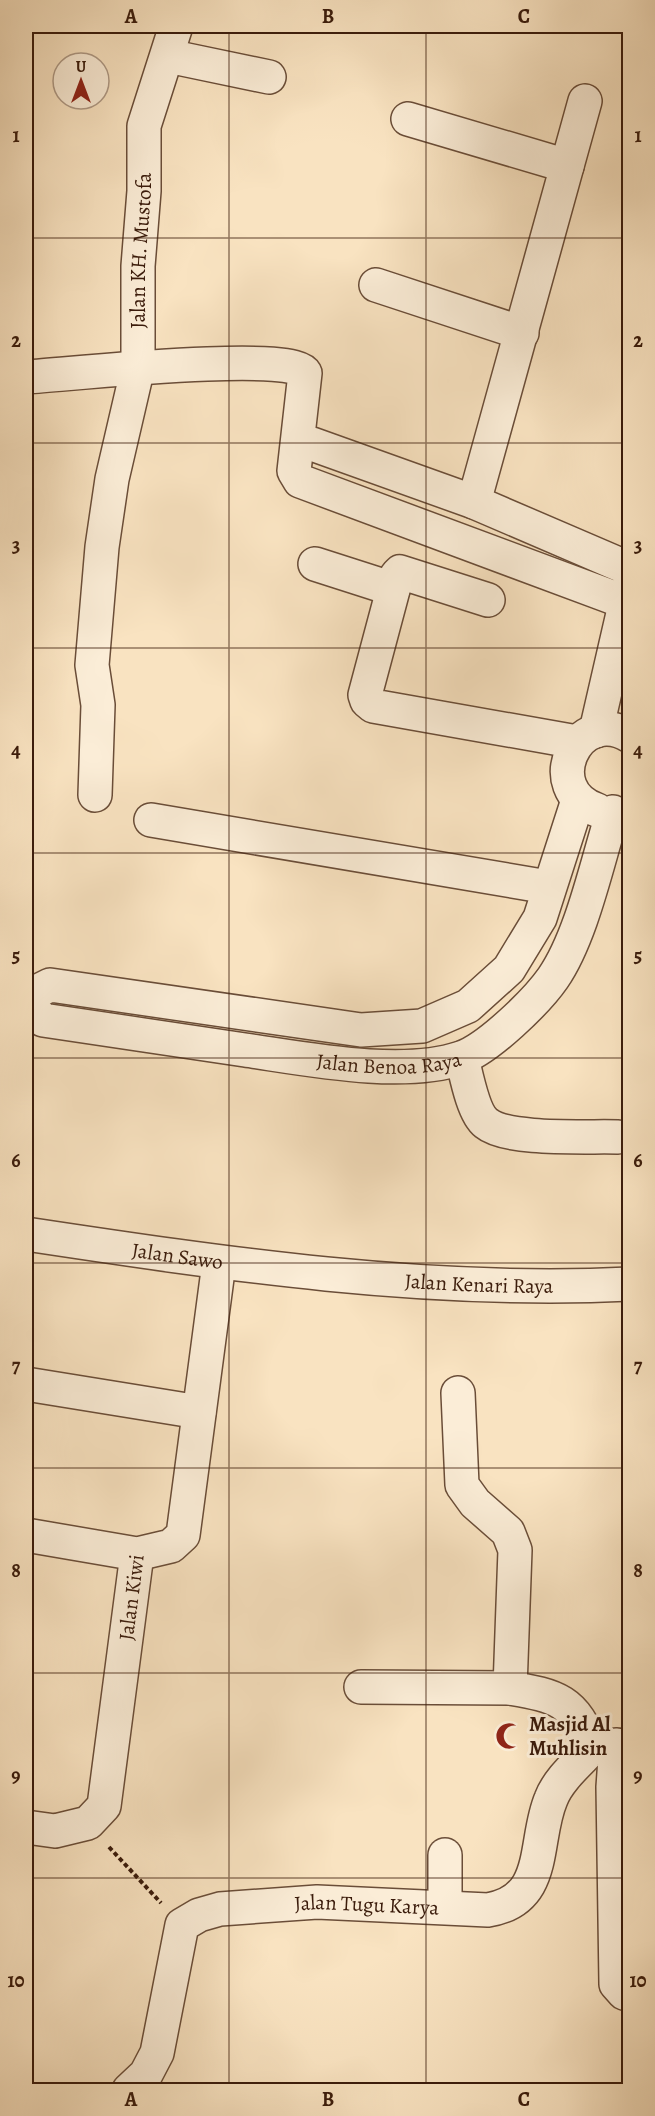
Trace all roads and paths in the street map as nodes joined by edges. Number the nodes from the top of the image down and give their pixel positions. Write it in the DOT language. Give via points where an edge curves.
graph roads {
  1 [pos="172,41"];
  2 [pos="269,77"];
  3 [pos="585,101"];
  4 [pos="408,119"];
  5 [pos="567,166"];
  6 [pos="376,285"];
  7 [pos="522,333"];
  8 [pos="138,367"];
  9 [pos="26,378"];
  10 [pos="312,444"];
  11 [pos="474,502"];
  12 [pos="315,564"];
  13 [pos="630,569"];
  14 [pos="393,589"];
  15 [pos="627,592"];
  16 [pos="488,600"];
  17 [pos="587,736"];
  18 [pos="630,736"];
  19 [pos="95,795"];
  20 [pos="578,800"];
  21 [pos="621,809"];
  22 [pos="151,820"];
  23 [pos="548,888"];
  24 [pos="26,997"];
  25 [pos="26,1002"];
  26 [pos="462,1058"];
  27 [pos="618,1137"];
  28 [pos="26,1234"];
  29 [pos="219,1263"];
  30 [pos="329,1275"];
  31 [pos="630,1284"];
  32 [pos="26,1384"];
  33 [pos="458,1393"];
  34 [pos="199,1412"];
  35 [pos="26,1535"];
  36 [pos="137,1554"];
  37 [pos="361,1687"];
  38 [pos="510,1688"];
  39 [pos="612,1746"];
  40 [pos="88,1823"];
  41 [pos="26,1827"];
  42 [pos="445,1855"];
  43 [pos="445,1906"];
  44 [pos="182,1925"];
  45 [pos="630,1995"];
  46 [pos="129,2091"];
  1 -- 2 [label="street"];
  1 -- 8 [label="street, Jalan KH. Mustofa" via="144,126"];
  3 -- 5 [label="street"];
  4 -- 5 [label="street"];
  5 -- 7 [label="street"];
  6 -- 7 [label="street"];
  7 -- 11 [label="street"];
  8 -- 9 [label="street"];
  8 -- 15 [label="street" via="297,366 305,373 294,471 300,481"];
  8 -- 19 [label="street, Jalan KH. Mustofa" via="112,479 102,547 92,665 98,705"];
  10 -- 11 [label="street"];
  11 -- 13 [label="street"];
  12 -- 14 [label="street"];
  14 -- 16 [label="street" via="397,575 405,571"];
  14 -- 17 [label="street" via="365,695 367,701 373,705"];
  15 -- 17 [label="street"];
  17 -- 18 [label="street" via="619,730"];
  17 -- 20 [label="street" via="567,760 567,782"];
  20 -- 21 [label="street" via="594,810"];
  20 -- 23 [label="street, Jalan Benoa Raya"];
  21 -- 26 [label="street, Jalan Benoa Raya" via="572,941 554,977 533,1002 483,1046"];
  22 -- 23 [label="street"];
  23 -- 24 [label="street, Jalan Benoa Raya" via="540,918 509,969 468,1006 422,1026 361,1030 50,985"];
  25 -- 26 [label="street, Jalan Benoa Raya" via="43,1020 353,1066 422,1064"];
  26 -- 27 [label="street" via="471,1095 484,1122 504,1133"];
  28 -- 29 [label="street, Jalan Sawo"];
  29 -- 30 [label="street, Jalan Sawo"];
  29 -- 34 [label="street, Jalan Kiwi"];
  30 -- 31 [label="street, Jalan Kenari Raya" via="407,1281"];
  32 -- 34 [label="street"];
  33 -- 38 [label="street" via="462,1485 475,1503 508,1532 515,1550"];
  34 -- 36 [label="street, Jalan Kiwi" via="183,1535 171,1546"];
  35 -- 36 [label="street"];
  36 -- 40 [label="street, Jalan Kiwi" via="104,1806"];
  37 -- 38 [label="street"];
  38 -- 39 [label="street" via="562,1700"];
  39 -- 43 [label="street, Jalan Tugu Karya" via="552,1795 539,1858 518,1901 488,1910"];
  39 -- 45 [label="street" via="616,1984"];
  40 -- 41 [label="street" via="55,1831"];
  40 -- 44 [label="path"];
  42 -- 43 [label="street"];
  43 -- 44 [label="street, Jalan Tugu Karya" via="295,1904 220,1909"];
  44 -- 46 [label="street" via="157,2053 146,2074"];
}
